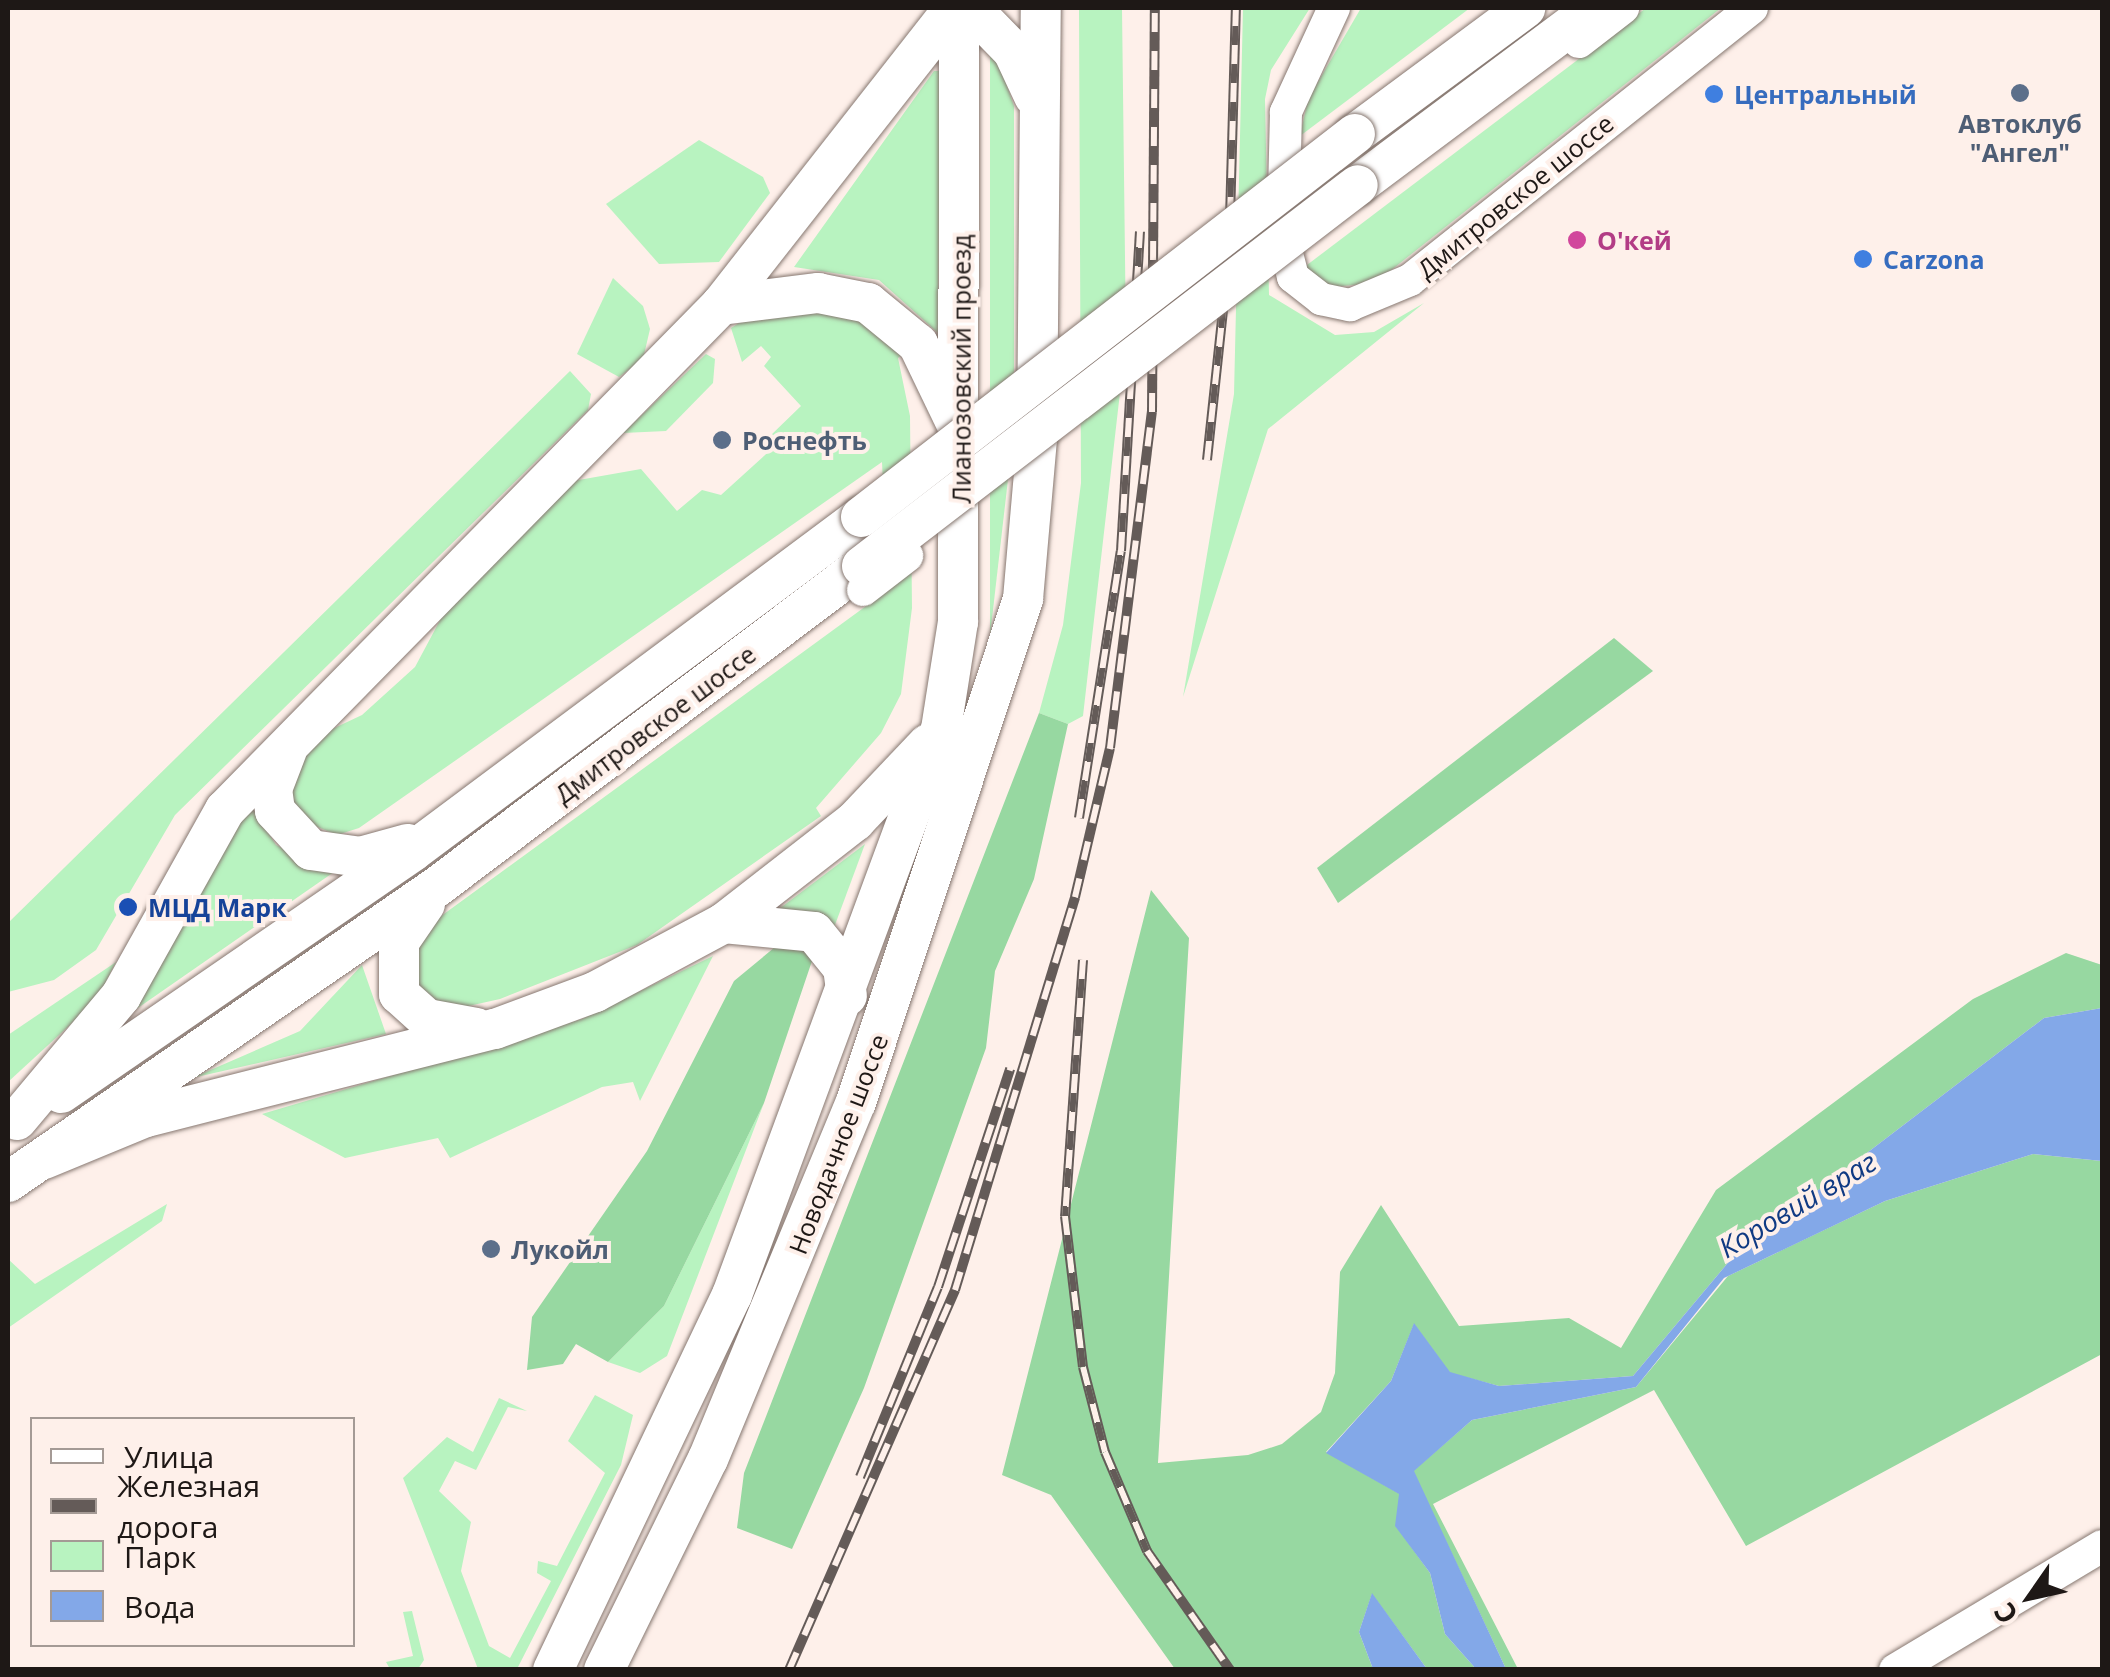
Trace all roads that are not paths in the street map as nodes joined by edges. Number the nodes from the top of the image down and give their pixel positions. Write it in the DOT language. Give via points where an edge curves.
graph roads {
  1 [pos="938,8"];
  2 [pos="972,8"];
  3 [pos="1041,8"];
  4 [pos="1334,8"];
  5 [pos="1524,8"];
  6 [pos="1594,8"];
  7 [pos="1623,8"];
  8 [pos="1752,8"];
  9 [pos="1038,110"];
  10 [pos="1359,196"];
  11 [pos="721,304"];
  12 [pos="962,444"];
  13 [pos="1023,599"];
  14 [pos="300,728"];
  15 [pos="940,729"];
  16 [pos="980,748"];
  17 [pos="430,837"];
  18 [pos="438,886"];
  19 [pos="724,923"];
  20 [pos="847,996"];
  21 [pos="494,1029"];
  22 [pos="12,1124"];
  23 [pos="44,1160"];
  24 [pos="8,1182"];
  25 [pos="2102,1546"];
  26 [pos="553,1670"];
  27 [pos="604,1670"];
  28 [pos="1895,1670"];
  1 -- 11 [label="main road"];
  1 -- 12 [label="main road, Лианозовский проезд"];
  2 -- 9 [label="main road" via="1013,52"];
  3 -- 9 [label="main road"];
  4 -- 8 [label="street, Дмитровское шоссе" via="1286,112 1284,238 1293,277 1321,299 1350,304 1410,280"];
  5 -- 17 [label="main road, Дмитровское шоссе, bridge" via="861,517"];
  6 -- 10 [label="main road, Дмитровское шоссе"];
  7 -- 10 [label="street"];
  9 -- 13 [label="main road" via="1038,438"];
  10 -- 18 [label="main road, Дмитровское шоссе, bridge" via="863,578"];
  11 -- 12 [label="main road" via="818,293 885,313 932,367"];
  11 -- 14 [label="main road"];
  12 -- 15 [label="main road, Лианозовский проезд" via="958,622"];
  13 -- 15 [label="main road"];
  13 -- 16 [label="main road, Новодачное шоссе"];
  14 -- 17 [label="main road" via="272,790 275,811 311,850 360,857"];
  14 -- 22 [label="main road" via="224,810 121,996"];
  15 -- 16 [label="main road" via="968,726"];
  15 -- 19 [label="main road" via="854,821"];
  15 -- 20 [label="main road, Новодачное шоссе"];
  16 -- 27 [label="main road, Новодачное шоссе" via="773,1312"];
  17 -- 22 [label="main road, Дмитровское шоссе"];
  18 -- 21 [label="main road" via="399,942 399,994 427,1019"];
  18 -- 23 [label="main road, Дмитровское шоссе"];
  19 -- 20 [label="main road" via="814,932 843,968"];
  19 -- 21 [label="main road" via="595,992"];
  20 -- 26 [label="main road, Новодачное шоссе" via="683,1413"];
  21 -- 23 [label="main road" via="146,1117"];
  23 -- 24 [label="main road, Дмитровское шоссе"];
  25 -- 28 [label="street"];
}
